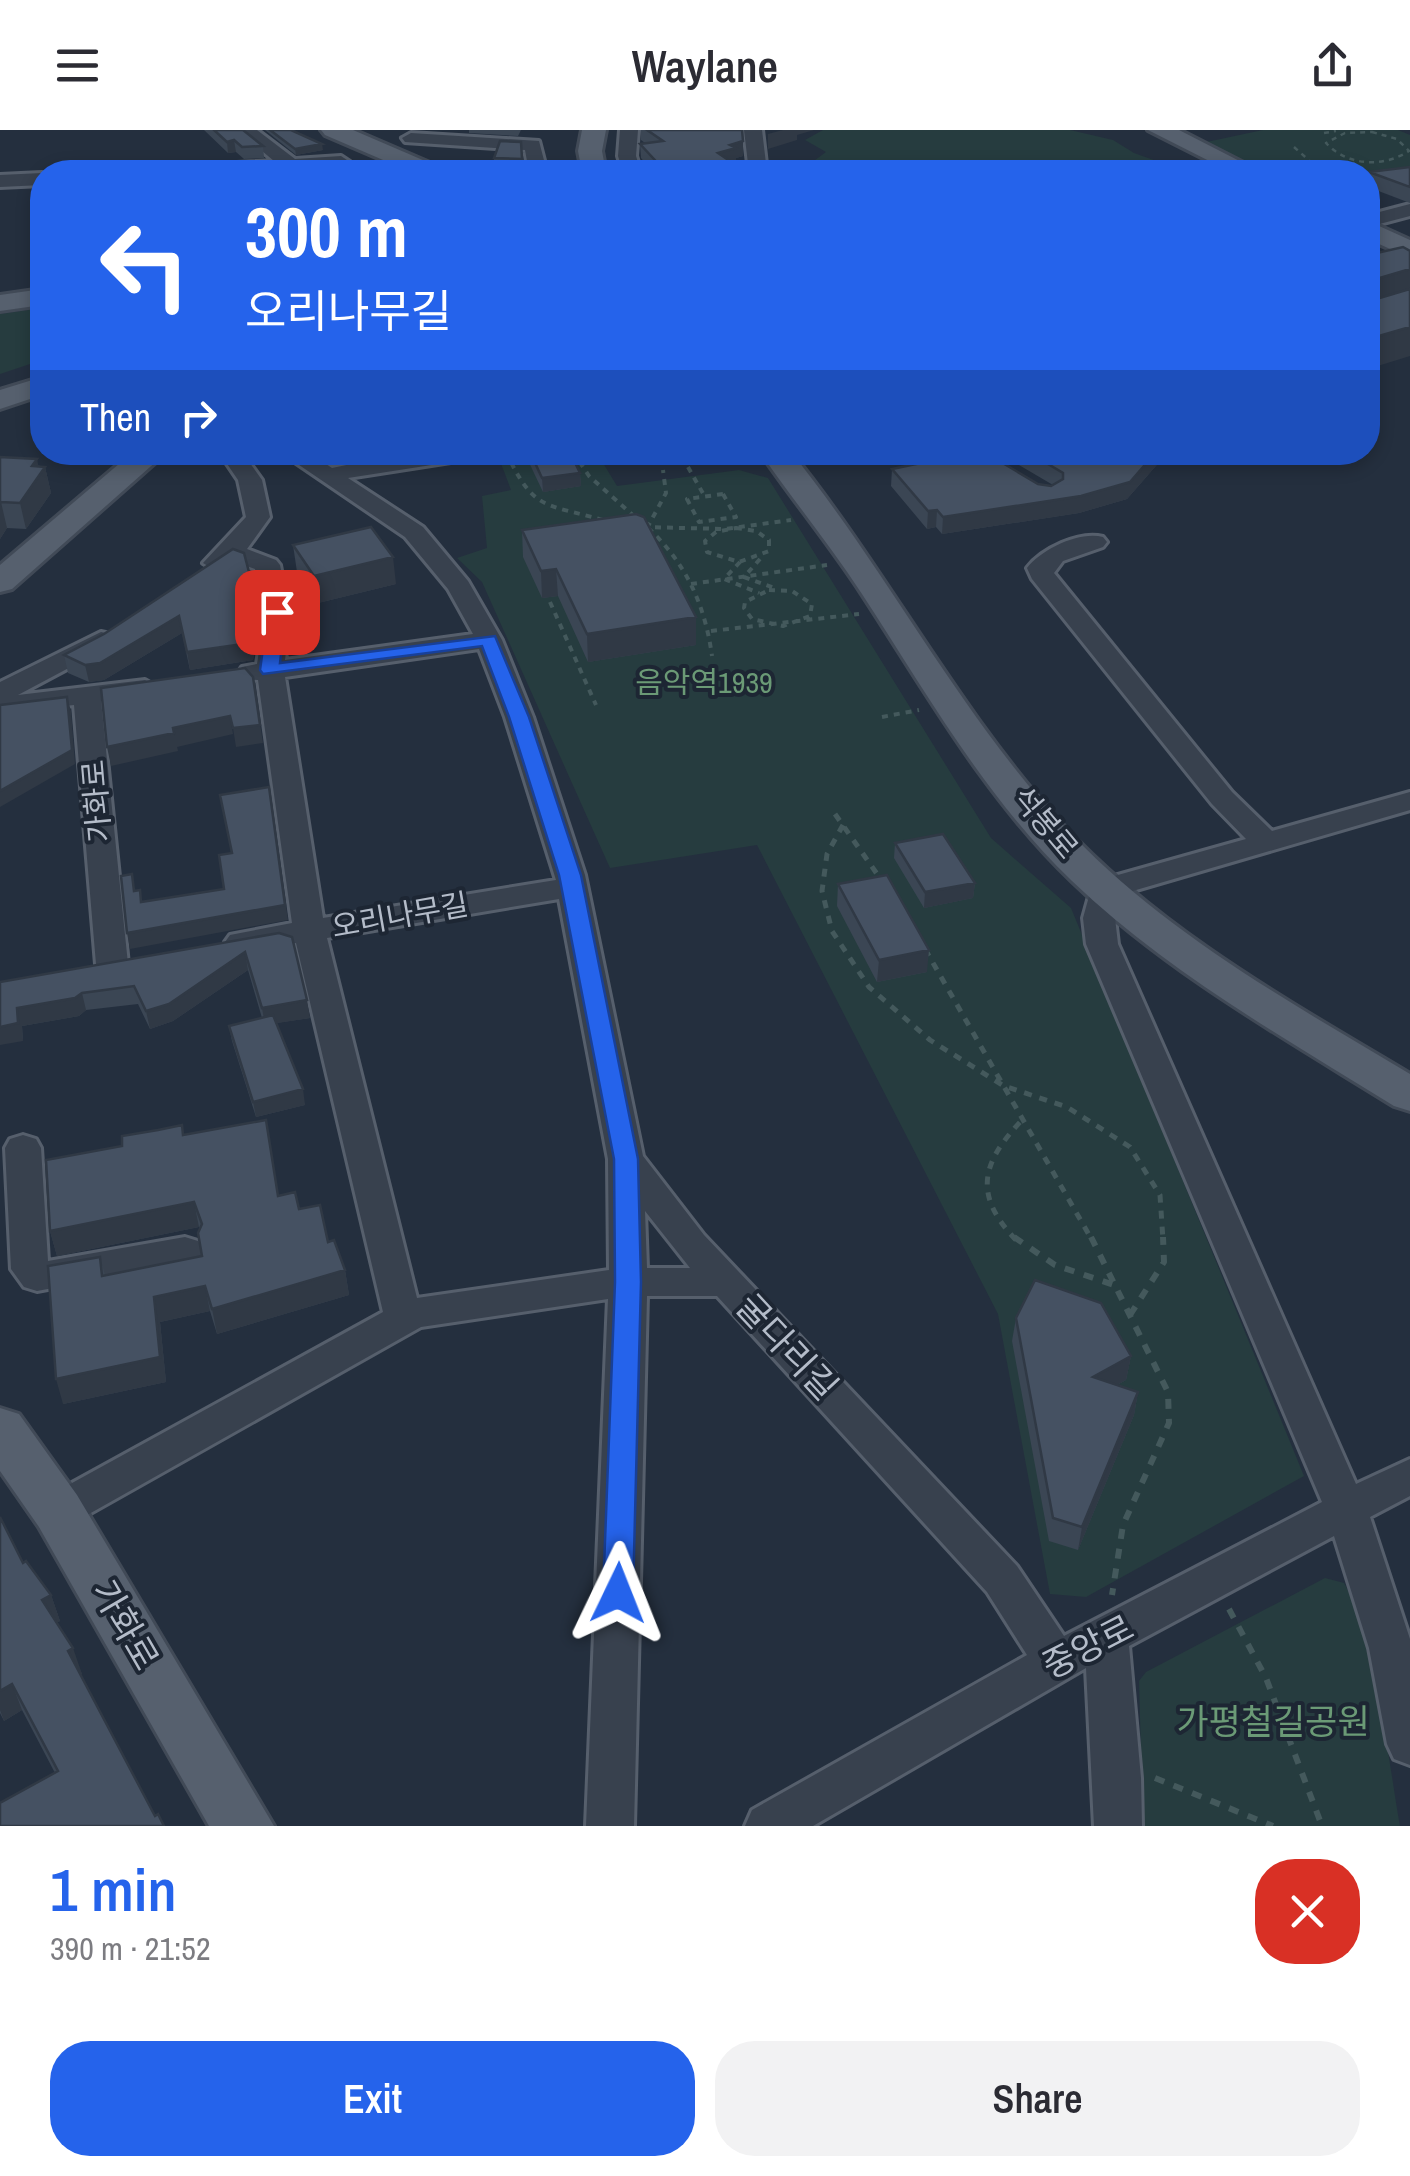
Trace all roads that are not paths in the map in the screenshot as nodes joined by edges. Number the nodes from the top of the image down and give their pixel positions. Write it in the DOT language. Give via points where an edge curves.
graph roads {
  1 [pos="246,130"];
  2 [pos="322,130"];
  3 [pos="333,130"];
  4 [pos="594,130"];
  5 [pos="629,130"];
  6 [pos="753,130"];
  7 [pos="1160,130"];
  8 [pos="415,134"];
  9 [pos="285,160"];
  10 [pos="338,160"];
  11 [pos="377,160"];
  12 [pos="391,160"];
  13 [pos="536,160"];
  14 [pos="592,160"];
  15 [pos="628,160"];
  16 [pos="757,160"];
  17 [pos="1224,160"];
  18 [pos="30,179"];
  19 [pos="0,180"];
  20 [pos="1410,210"];
  21 [pos="1380,221"];
  22 [pos="1380,232"];
  23 [pos="1410,250"];
  24 [pos="30,300"];
  25 [pos="0,304"];
  26 [pos="30,390"];
  27 [pos="30,396"];
  28 [pos="0,400"];
  29 [pos="137,465"];
  30 [pos="239,465"];
  31 [pos="312,465"];
  32 [pos="373,465"];
  33 [pos="789,465"];
  34 [pos="328,476"];
  35 [pos="1094,542"];
  36 [pos="232,552"];
  37 [pos="191,581"];
  38 [pos="0,582"];
  39 [pos="124,626"];
  40 [pos="489,640"];
  41 [pos="270,670"];
  42 [pos="233,676"];
  43 [pos="179,684"];
  44 [pos="0,693"];
  45 [pos="88,697"];
  46 [pos="0,705"];
  47 [pos="288,785"];
  48 [pos="253,790"];
  49 [pos="1410,801"];
  50 [pos="1266,842"];
  51 [pos="572,886"];
  52 [pos="1104,889"];
  53 [pos="310,931"];
  54 [pos="210,948"];
  55 [pos="151,958"];
  56 [pos="1410,1096"];
  57 [pos="23,1148"];
  58 [pos="626,1159"];
  59 [pos="185,1251"];
  60 [pos="628,1282"];
  61 [pos="726,1282"];
  62 [pos="403,1318"];
  63 [pos="7,1449"];
  64 [pos="1410,1476"];
  65 [pos="1346,1509"];
  66 [pos="58,1511"];
  67 [pos="1106,1639"];
  68 [pos="1056,1662"];
  69 [pos="1410,1744"];
  70 [pos="243,1826"];
  71 [pos="610,1826"];
  72 [pos="770,1826"];
  73 [pos="1118,1826"];
  1 -- 9 [label="street"];
  2 -- 10 [label="main road"];
  3 -- 11 [label="main road"];
  4 -- 14 [label="main road"];
  5 -- 15 [label="street"];
  6 -- 16 [label="street"];
  7 -- 17 [label="main road"];
  8 -- 12 [label="main road"];
  8 -- 13 [label="street" via="533,144"];
  18 -- 19 [label="street"];
  20 -- 21 [label="street"];
  22 -- 23 [label="main road"];
  24 -- 25 [label="main road"];
  26 -- 28 [label="main road"];
  27 -- 28 [label="main road"];
  29 -- 38 [label="main road"];
  30 -- 36 [label="street" via="258,514"];
  31 -- 34 [label="street"];
  32 -- 34 [label="street"];
  33 -- 52 [label="main road, 석봉로" via="1044,828"];
  34 -- 40 [label="street" via="414,532 459,586"];
  35 -- 50 [label="street" via="1054,556 1040,574 1222,798"];
  36 -- 37 [label="street"];
  36 -- 41 [label="street, 오리나무길" via="267,564 278,618"];
  39 -- 44 [label="street"];
  40 -- 41 [label="street"];
  40 -- 51 [label="street"];
  41 -- 42 [label="street"];
  41 -- 47 [label="street, 오리나무길"];
  43 -- 45 [label="street"];
  45 -- 46 [label="street"];
  45 -- 55 [label="street, 가화로" via="99,967"];
  47 -- 48 [label="street"];
  47 -- 53 [label="street, 오리나무길"];
  49 -- 50 [label="street"];
  50 -- 52 [label="street"];
  51 -- 53 [label="street, 오리나무길"];
  51 -- 58 [label="street"];
  52 -- 56 [label="main road, 석봉로" via="1202,966"];
  52 -- 65 [label="street" via="1102,944"];
  53 -- 54 [label="street"];
  53 -- 62 [label="street"];
  57 -- 59 [label="street" via="30,1269 36,1277"];
  58 -- 60 [label="street"];
  58 -- 61 [label="street"];
  60 -- 61 [label="street, 굴다리길"];
  60 -- 62 [label="street, 굴다리길" via="426,1309"];
  60 -- 71 [label="street"];
  61 -- 68 [label="street, 굴다리길" via="1002,1579"];
  62 -- 66 [label="street, 굴다리길"];
  63 -- 66 [label="main road, 가화로"];
  64 -- 65 [label="street, 중앙로"];
  65 -- 67 [label="street, 중앙로"];
  65 -- 69 [label="street" via="1391,1648"];
  66 -- 70 [label="main road, 가화로"];
  67 -- 68 [label="street, 중앙로"];
  67 -- 73 [label="street"];
  68 -- 72 [label="street, 중앙로"];
}
